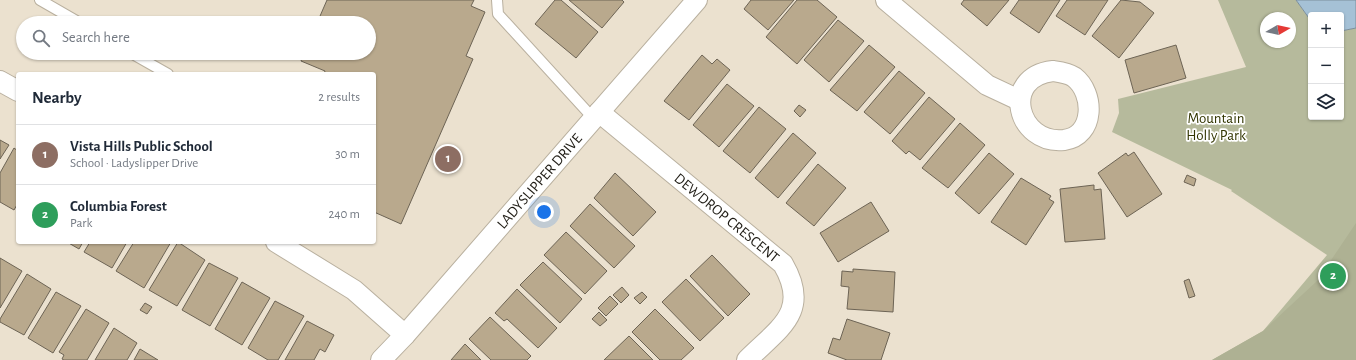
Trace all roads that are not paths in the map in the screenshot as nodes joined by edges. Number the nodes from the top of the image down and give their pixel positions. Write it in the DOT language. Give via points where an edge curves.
graph roads {
  1 [pos="40,0"];
  2 [pos="497,0"];
  3 [pos="697,0"];
  4 [pos="886,0"];
  5 [pos="68,16"];
  6 [pos="143,60"];
  7 [pos="164,72"];
  8 [pos="0,81"];
  9 [pos="16,90"];
  10 [pos="1019,100"];
  11 [pos="596,115"];
  12 [pos="279,244"];
  13 [pos="405,335"];
  14 [pos="381,360"];
  15 [pos="747,360"];
  1 -- 5 [label="lane"];
  2 -- 11 [label="lane" via="498,14"];
  3 -- 11 [label="street, LADYSLIPPER DRIVE"];
  4 -- 10 [label="street" via="987,84"];
  6 -- 7 [label="lane"];
  8 -- 9 [label="street"];
  11 -- 13 [label="street, LADYSLIPPER DRIVE"];
  11 -- 15 [label="street, DEWDROP CRESCENT" via="783,264 792,279 795,297 792,312"];
  12 -- 13 [label="street" via="354,290"];
  13 -- 14 [label="street, LADYSLIPPER DRIVE"];
}
